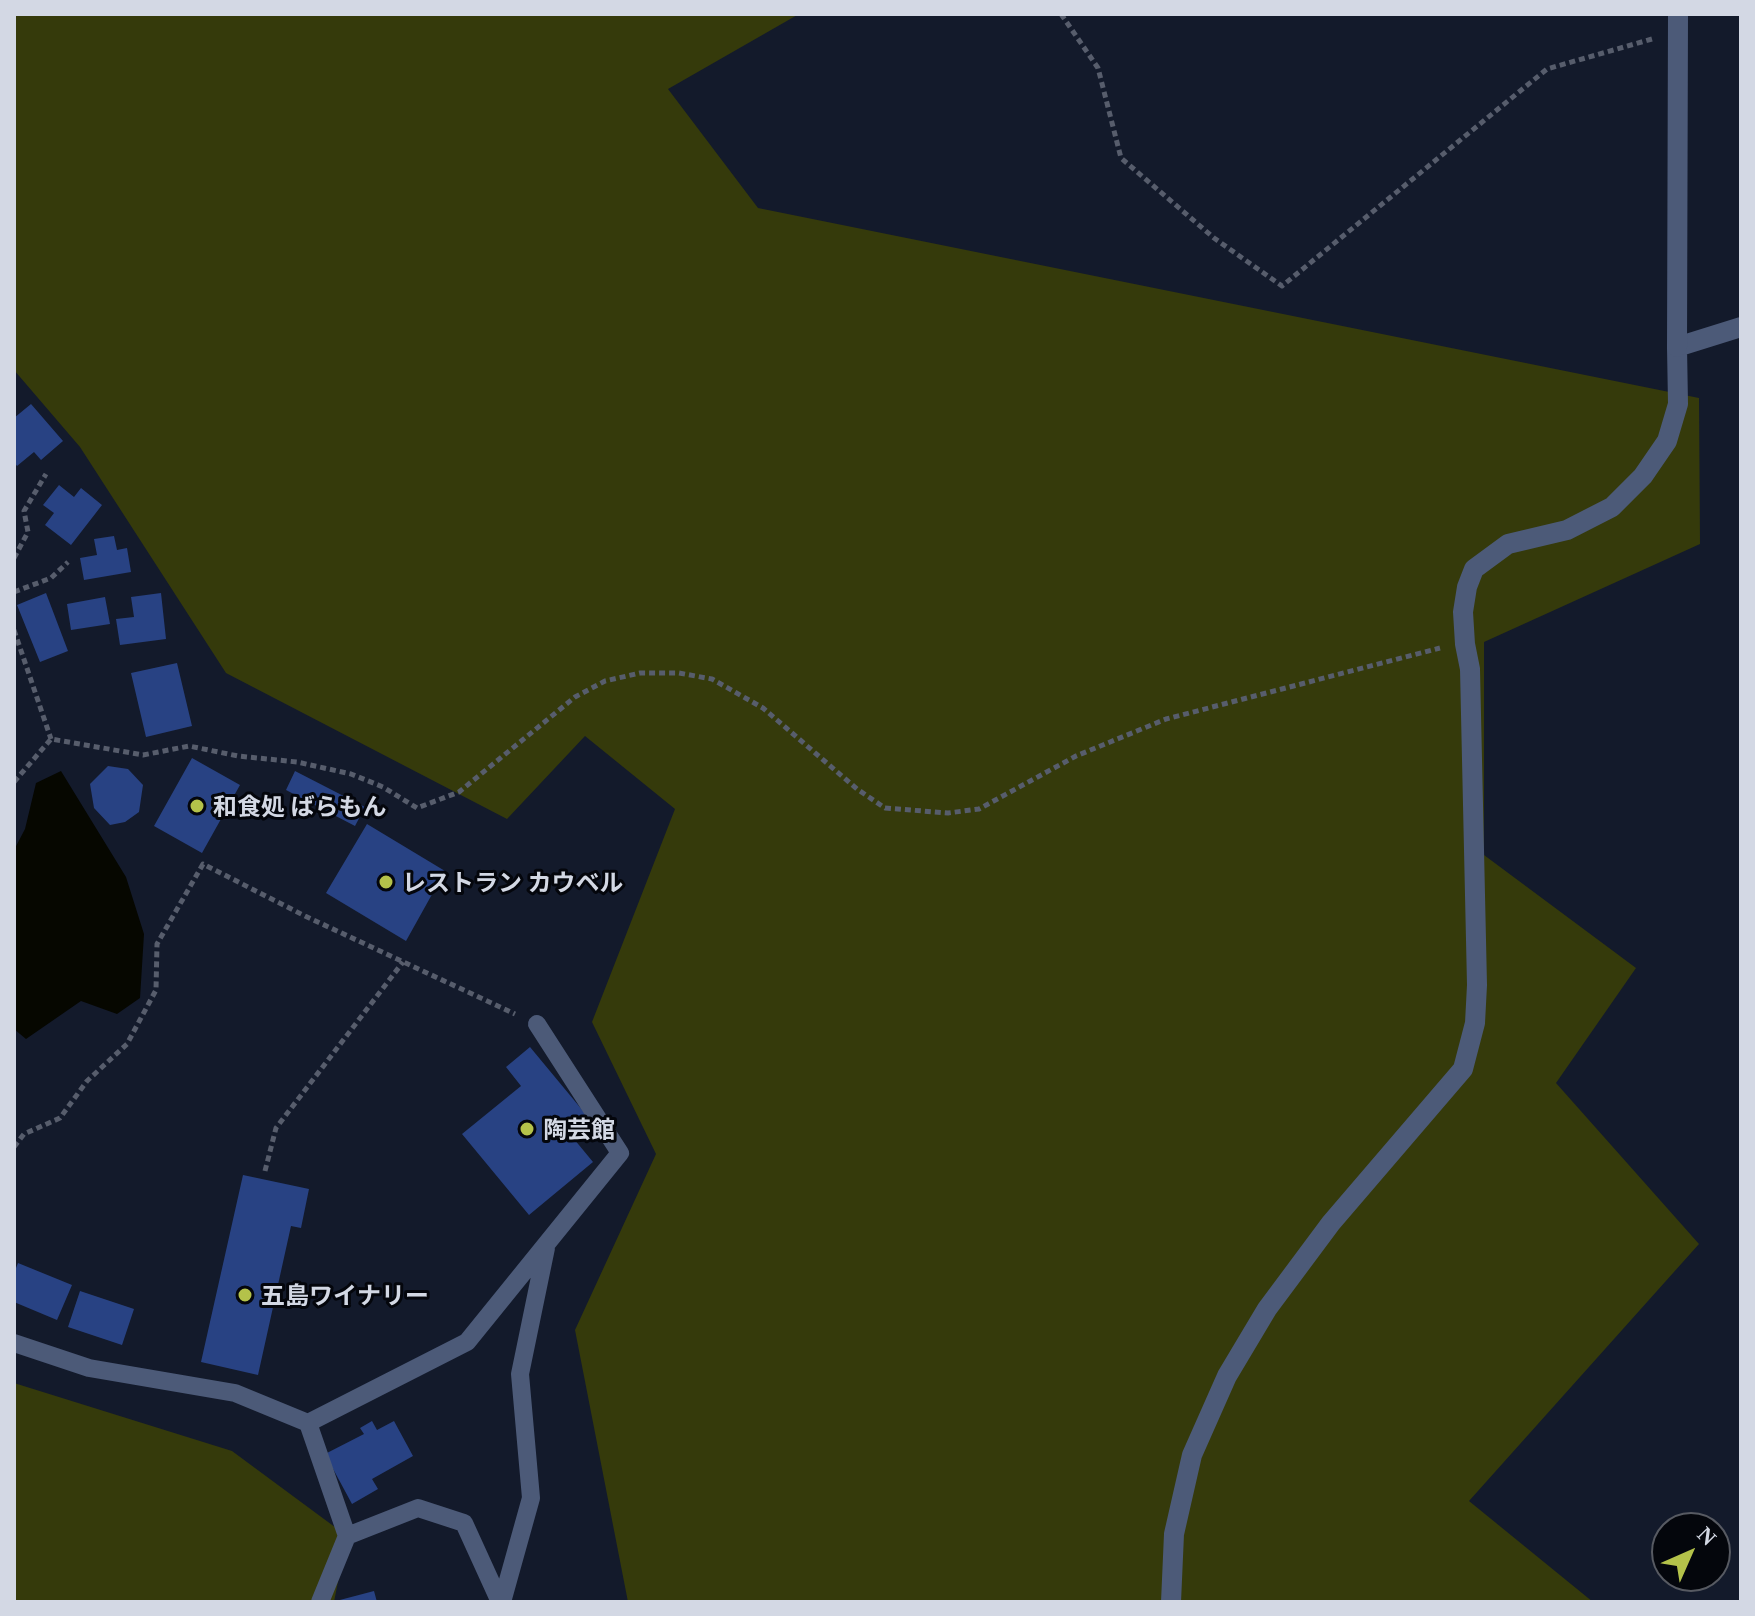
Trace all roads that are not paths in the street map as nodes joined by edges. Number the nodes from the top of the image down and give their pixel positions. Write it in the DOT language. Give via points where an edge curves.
graph roads {
  1 [pos="1679,23"];
  2 [pos="1741,327"];
  3 [pos="1677,347"];
  4 [pos="537,1024"];
  5 [pos="546,1245"];
  6 [pos="14,1343"];
  7 [pos="308,1423"];
  8 [pos="347,1536"];
  9 [pos="320,1602"];
  10 [pos="501,1602"];
  11 [pos="1171,1602"];
  1 -- 3 [label="street"];
  2 -- 3 [label="street"];
  3 -- 11 [label="street" via="1678,404 1667,441 1643,476 1612,507 1567,530 1508,544 1474,569 1465,600 1465,644 1470,669 1477,985 1475,1023 1463,1069 1331,1223 1267,1309 1227,1376 1192,1455 1174,1534"];
  4 -- 5 [label="lane" via="620,1153"];
  5 -- 7 [label="lane" via="467,1342"];
  5 -- 10 [label="lane" via="520,1374 531,1498"];
  6 -- 7 [label="lane" via="89,1368 235,1393"];
  7 -- 8 [label="lane"];
  8 -- 9 [label="lane"];
  8 -- 10 [label="lane" via="418,1508 464,1523"];
}
